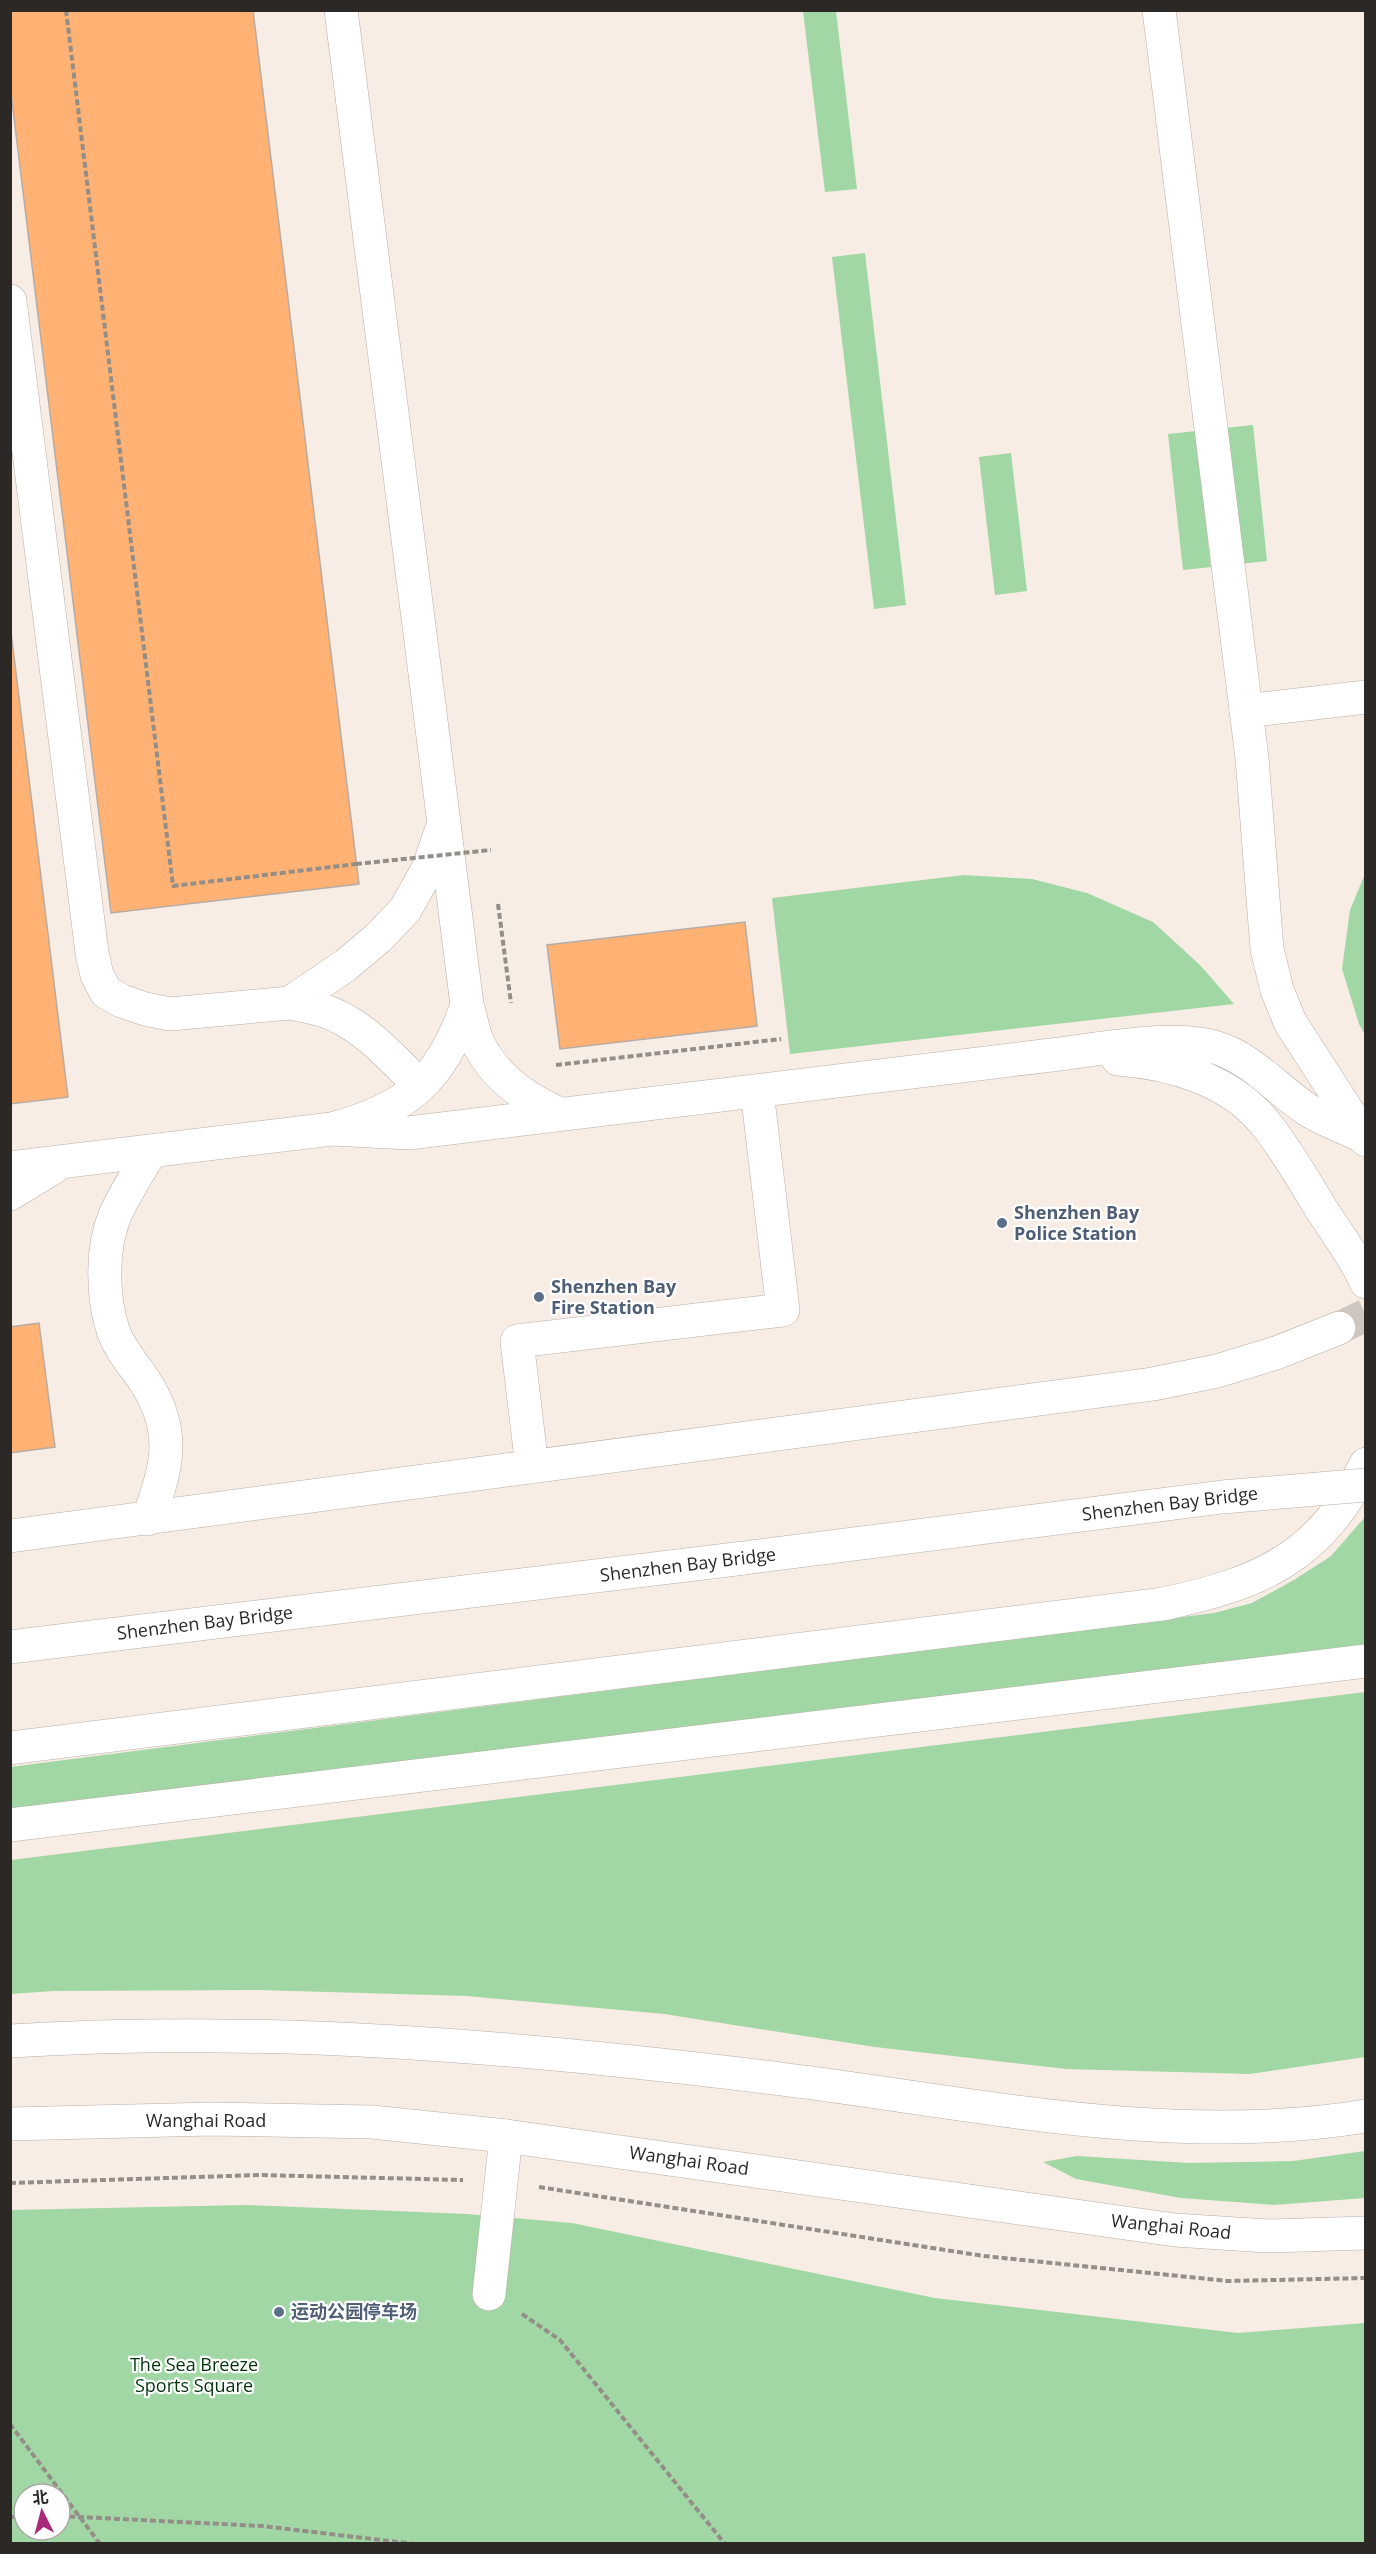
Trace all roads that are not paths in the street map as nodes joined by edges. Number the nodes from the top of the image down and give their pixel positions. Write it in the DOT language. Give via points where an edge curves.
graph roads {
  1 [pos="341,10"];
  2 [pos="1159,10"];
  3 [pos="10,301"];
  4 [pos="1365,697"];
  5 [pos="1246,711"];
  6 [pos="445,819"];
  7 [pos="290,1003"];
  8 [pos="467,1005"];
  9 [pos="1051,1055"];
  10 [pos="420,1086"];
  11 [pos="757,1091"];
  12 [pos="560,1114"];
  13 [pos="332,1129"];
  14 [pos="1364,1138"];
  15 [pos="151,1151"];
  16 [pos="62,1162"];
  17 [pos="10,1168"];
  18 [pos="10,1194"];
  19 [pos="1365,1282"];
  20 [pos="1339,1328"];
  21 [pos="1365,1464"];
  22 [pos="532,1467"];
  23 [pos="1365,1485"];
  24 [pos="148,1519"];
  25 [pos="10,1536"];
  26 [pos="10,1647"];
  27 [pos="1365,1661"];
  28 [pos="10,1748"];
  29 [pos="10,1825"];
  30 [pos="10,2041"];
  31 [pos="1365,2116"];
  32 [pos="10,2124"];
  33 [pos="506,2136"];
  34 [pos="1365,2233"];
  35 [pos="489,2294"];
  1 -- 6 [label="main road"];
  2 -- 5 [label="main road"];
  3 -- 7 [label="main road" via="97,975 106,992 122,1001 170,1014"];
  4 -- 5 [label="main road"];
  5 -- 14 [label="main road" via="1263,909 1277,990 1290,1022"];
  6 -- 7 [label="main road" via="429,867 405,910 346,965"];
  6 -- 8 [label="main road"];
  7 -- 10 [label="main road" via="323,1010 347,1022 379,1046"];
  8 -- 10 [label="main road" via="457,1036 443,1060"];
  8 -- 12 [label="main road" via="479,1045 502,1076 533,1102"];
  9 -- 11 [label="main road"];
  9 -- 14 [label="main road" via="1156,1044 1192,1043 1222,1049 1247,1062 1309,1110"];
  9 -- 19 [label="main road" via="1154,1064 1216,1083 1239,1098 1264,1122 1289,1157"];
  10 -- 13 [label="main road" via="398,1104 369,1119"];
  11 -- 12 [label="main road"];
  11 -- 22 [label="main road" via="783,1310 517,1341"];
  12 -- 13 [label="main road" via="409,1132"];
  13 -- 15 [label="main road"];
  15 -- 16 [label="main road"];
  15 -- 24 [label="main road" via="114,1217 105,1274 114,1333 157,1404 164,1426 164,1478"];
  16 -- 17 [label="main road"];
  16 -- 18 [label="main road"];
  20 -- 22 [label="main road" via="1217,1371 1153,1384"];
  21 -- 28 [label="main road" via="1351,1495 1332,1522 1305,1546 1262,1575 1215,1593 1163,1604"];
  22 -- 24 [label="main road"];
  23 -- 26 [label="main road, Shenzhen Bay Bridge, bridge" via="1221,1497"];
  24 -- 25 [label="main road"];
  27 -- 29 [label="main road"];
  30 -- 31 [label="main road" via="166,2036 457,2044 638,2061 1107,2123 1176,2128 1278,2126"];
  32 -- 33 [label="main road, Wanghai Road" via="212,2119 372,2122"];
  33 -- 34 [label="main road, Wanghai Road" via="1175,2230 1267,2236"];
  33 -- 35 [label="main road"];
}
